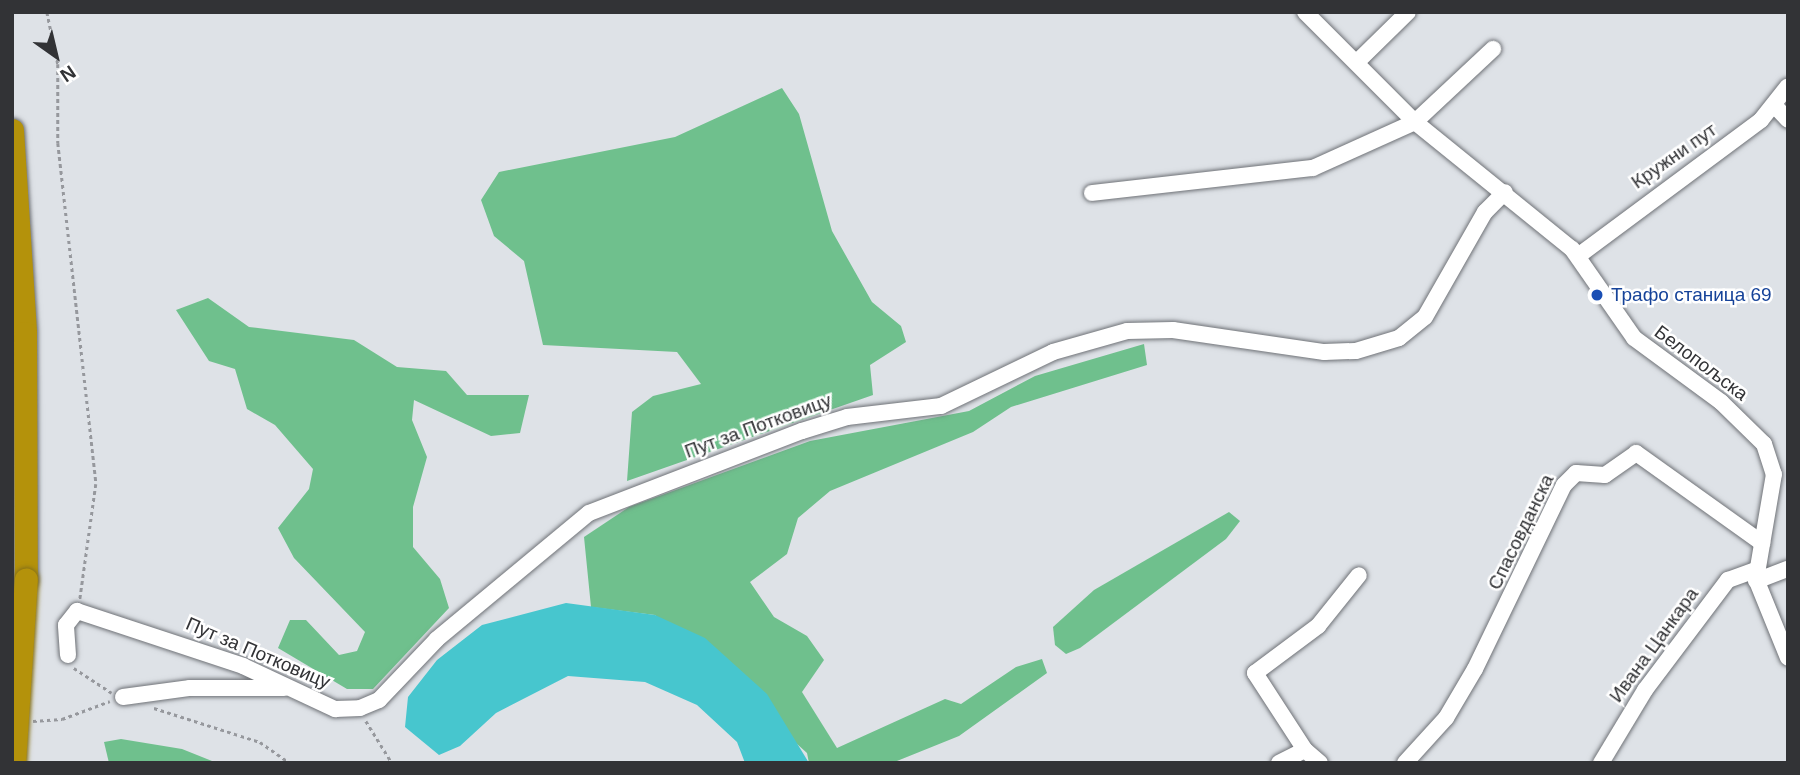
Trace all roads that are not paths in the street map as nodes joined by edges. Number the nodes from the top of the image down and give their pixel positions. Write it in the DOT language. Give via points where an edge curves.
graph roads {
  1 [pos="1305,12"];
  2 [pos="1408,12"];
  3 [pos="1493,49"];
  4 [pos="1357,62"];
  5 [pos="1788,86"];
  6 [pos="1775,106"];
  7 [pos="1788,121"];
  8 [pos="1415,122"];
  9 [pos="12,130"];
  10 [pos="1504,192"];
  11 [pos="1092,193"];
  12 [pos="1578,256"];
  13 [pos="1762,543"];
  14 [pos="1788,569"];
  15 [pos="1359,575"];
  16 [pos="1756,576"];
  17 [pos="68,655"];
  18 [pos="1788,658"];
  19 [pos="292,689"];
  20 [pos="123,697"];
  21 [pos="1305,750"];
  22 [pos="14,763"];
  23 [pos="1279,763"];
  24 [pos="1320,763"];
  25 [pos="1405,763"];
  26 [pos="1601,763"];
  1 -- 4 [label="street, Белопољска"];
  2 -- 4 [label="street"];
  3 -- 8 [label="street"];
  4 -- 8 [label="street, Белопољска"];
  5 -- 6 [label="street, Кружни пут"];
  6 -- 7 [label="street"];
  6 -- 12 [label="street, Кружни пут"];
  8 -- 10 [label="street, Белопољска"];
  8 -- 11 [label="street" via="1313,168"];
  9 -- 22 [label="highway, bridge" via="25,333 26,579"];
  10 -- 12 [label="street, Белопољска"];
  10 -- 19 [label="street, Пут за Потковицу" via="1485,212 1425,317 1399,338 1356,351 1324,352 1173,330 1128,331 1053,352 941,406 847,417 811,428 589,513 437,639 379,700 360,708 335,709"];
  12 -- 13 [label="street, Белопољска" via="1634,338 1721,402 1768,450 1774,474"];
  13 -- 16 [label="street, Белопољска"];
  13 -- 25 [label="street, Спасовданска" via="1636,453 1605,475 1576,473 1564,485 1475,669 1446,718"];
  14 -- 16 [label="street, Ивана Цанкара"];
  15 -- 21 [label="street" via="1318,626 1255,673"];
  16 -- 18 [label="street"];
  16 -- 26 [label="street, Ивана Цанкара" via="1728,580 1645,690"];
  17 -- 19 [label="street, Пут за Потковицу" via="66,625 77,611 178,642"];
  19 -- 20 [label="street" via="190,688"];
  21 -- 23 [label="street"];
  21 -- 24 [label="street"];
}
